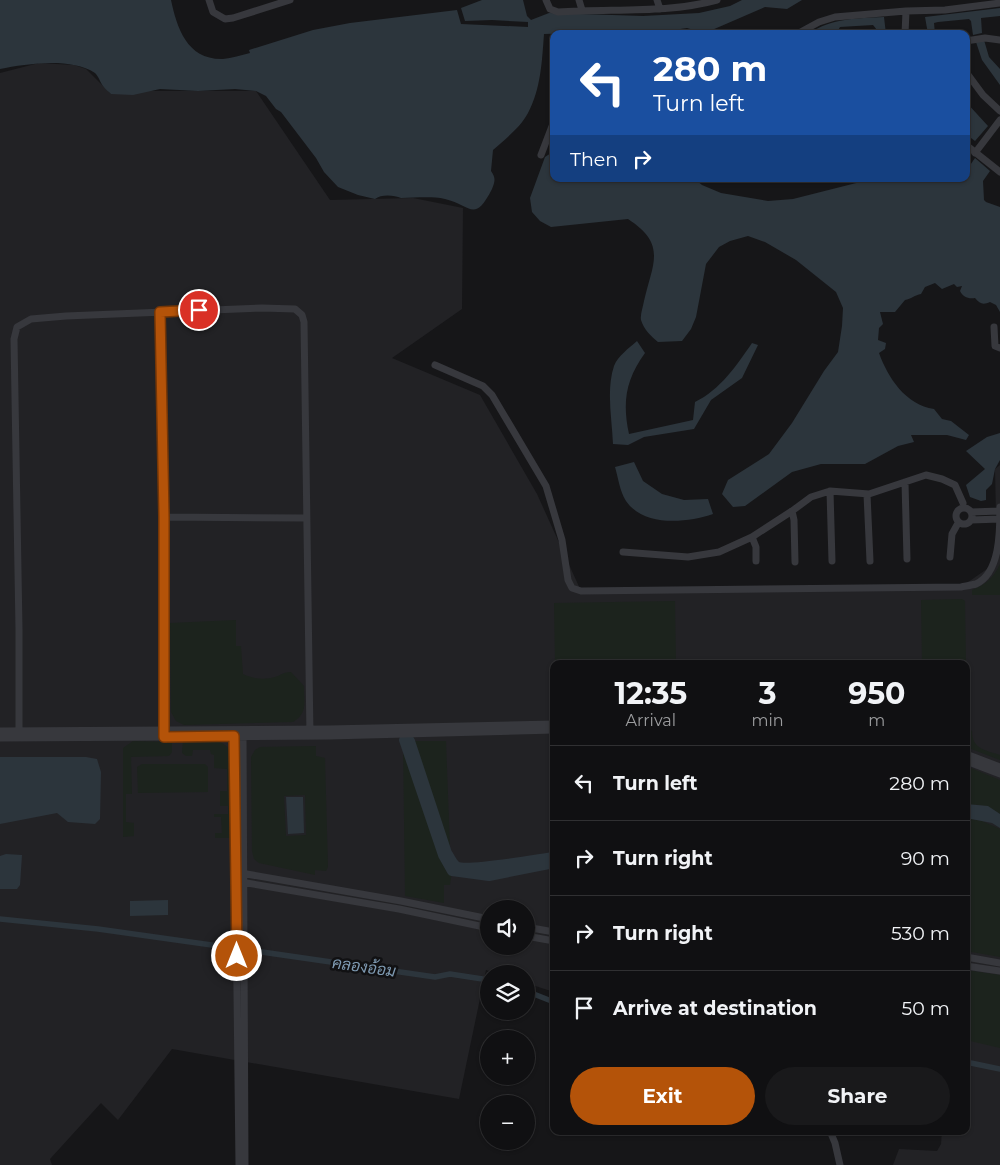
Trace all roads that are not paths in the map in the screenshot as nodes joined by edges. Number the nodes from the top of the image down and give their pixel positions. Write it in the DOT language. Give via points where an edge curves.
graph roads {
  1 [pos="208,0"];
  2 [pos="290,0"];
  3 [pos="546,0"];
  4 [pos="579,0"];
  5 [pos="617,0"];
  6 [pos="658,0"];
  7 [pos="716,0"];
  8 [pos="278,1"];
  9 [pos="697,2"];
  10 [pos="1000,3"];
  11 [pos="619,9"];
  12 [pos="660,9"];
  13 [pos="582,10"];
  14 [pos="906,11"];
  15 [pos="804,30"];
  16 [pos="905,30"];
  17 [pos="970,40"];
  18 [pos="1000,40"];
  19 [pos="970,78"];
  20 [pos="1000,110"];
  21 [pos="1000,120"];
  22 [pos="550,131"];
  23 [pos="970,149"];
  24 [pos="975,153"];
  25 [pos="541,155"];
  26 [pos="1000,172"];
  27 [pos="160,312"];
  28 [pos="994,327"];
  29 [pos="1000,348"];
  30 [pos="434,365"];
  31 [pos="905,482"];
  32 [pos="830,491"];
  33 [pos="867,494"];
  34 [pos="1000,509"];
  35 [pos="966,510"];
  36 [pos="792,511"];
  37 [pos="164,517"];
  38 [pos="306,518"];
  39 [pos="1000,519"];
  40 [pos="959,523"];
  41 [pos="752,537"];
  42 [pos="623,552"];
  43 [pos="950,557"];
  44 [pos="907,559"];
  45 [pos="756,561"];
  46 [pos="832,561"];
  47 [pos="870,561"];
  48 [pos="794,562"];
  49 [pos="550,724"];
  50 [pos="550,730"];
  51 [pos="0,731"];
  52 [pos="234,733"];
  53 [pos="243,733"];
  54 [pos="310,733"];
  55 [pos="164,734"];
  56 [pos="19,735"];
  57 [pos="0,738"];
  58 [pos="970,756"];
  59 [pos="970,763"];
  60 [pos="1000,767"];
  61 [pos="1000,774"];
  62 [pos="236,872"];
  63 [pos="244,874"];
  64 [pos="240,882"];
  65 [pos="480,917"];
  66 [pos="480,926"];
  67 [pos="535,929"];
  68 [pos="550,931"];
  69 [pos="535,938"];
  70 [pos="550,940"];
  71 [pos="970,958"];
  72 [pos="1000,963"];
  73 [pos="970,967"];
  74 [pos="1000,971"];
  75 [pos="832,1135"];
  76 [pos="239,1165"];
  77 [pos="245,1165"];
  78 [pos="840,1165"];
  1 -- 8 [label="street" via="213,12 225,19"];
  2 -- 8 [label="street"];
  3 -- 13 [label="street" via="550,9 558,12"];
  4 -- 13 [label="street"];
  5 -- 11 [label="street"];
  6 -- 12 [label="street"];
  7 -- 9 [label="street"];
  9 -- 12 [label="street"];
  10 -- 14 [label="street"];
  11 -- 12 [label="street"];
  11 -- 13 [label="street"];
  14 -- 15 [label="street" via="835,17"];
  14 -- 16 [label="street"];
  17 -- 18 [label="street"];
  19 -- 20 [label="street" via="982,95"];
  21 -- 24 [label="street"];
  22 -- 25 [label="street"];
  23 -- 24 [label="street"];
  24 -- 26 [label="street"];
  27 -- 37 [label="street"];
  27 -- 38 [label="street" via="289,308 302,315"];
  27 -- 56 [label="street" via="31,318 20,324 15,332"];
  28 -- 29 [label="street" via="995,346"];
  30 -- 39 [label="street" via="489,390 546,486 562,540 568,580 572,588 581,591 961,587 984,579 997,562"];
  31 -- 33 [label="street"];
  31 -- 35 [label="street" via="926,475 942,479 955,485"];
  31 -- 44 [label="street"];
  32 -- 33 [label="street"];
  32 -- 36 [label="street" via="810,497"];
  32 -- 46 [label="street"];
  33 -- 47 [label="street"];
  34 -- 35 [label="street"];
  34 -- 39 [label="street"];
  35 -- 39 [label="street"];
  35 -- 40 [label="street"];
  35 -- 40 [label="street" via="956,514"];
  36 -- 41 [label="street"];
  36 -- 48 [label="street"];
  37 -- 38 [label="street"];
  37 -- 55 [label="street"];
  38 -- 54 [label="street"];
  40 -- 43 [label="street" via="952,534"];
  41 -- 42 [label="street" via="718,552 688,556"];
  41 -- 45 [label="street"];
  49 -- 54 [label="street"];
  50 -- 54 [label="street"];
  51 -- 56 [label="street"];
  52 -- 53 [label="street"];
  52 -- 55 [label="street"];
  52 -- 62 [label="street"];
  53 -- 54 [label="street"];
  53 -- 63 [label="street"];
  55 -- 56 [label="street"];
  56 -- 57 [label="street"];
  58 -- 60 [label="street"];
  59 -- 61 [label="street"];
  62 -- 63 [label="street"];
  62 -- 64 [label="street"];
  63 -- 64 [label="street"];
  63 -- 65 [label="street"];
  64 -- 66 [label="street"];
  64 -- 76 [label="street"];
  64 -- 77 [label="street"];
  67 -- 68 [label="street"];
  69 -- 70 [label="street"];
  71 -- 72 [label="street"];
  73 -- 74 [label="street"];
  75 -- 78 [label="street"];
}
